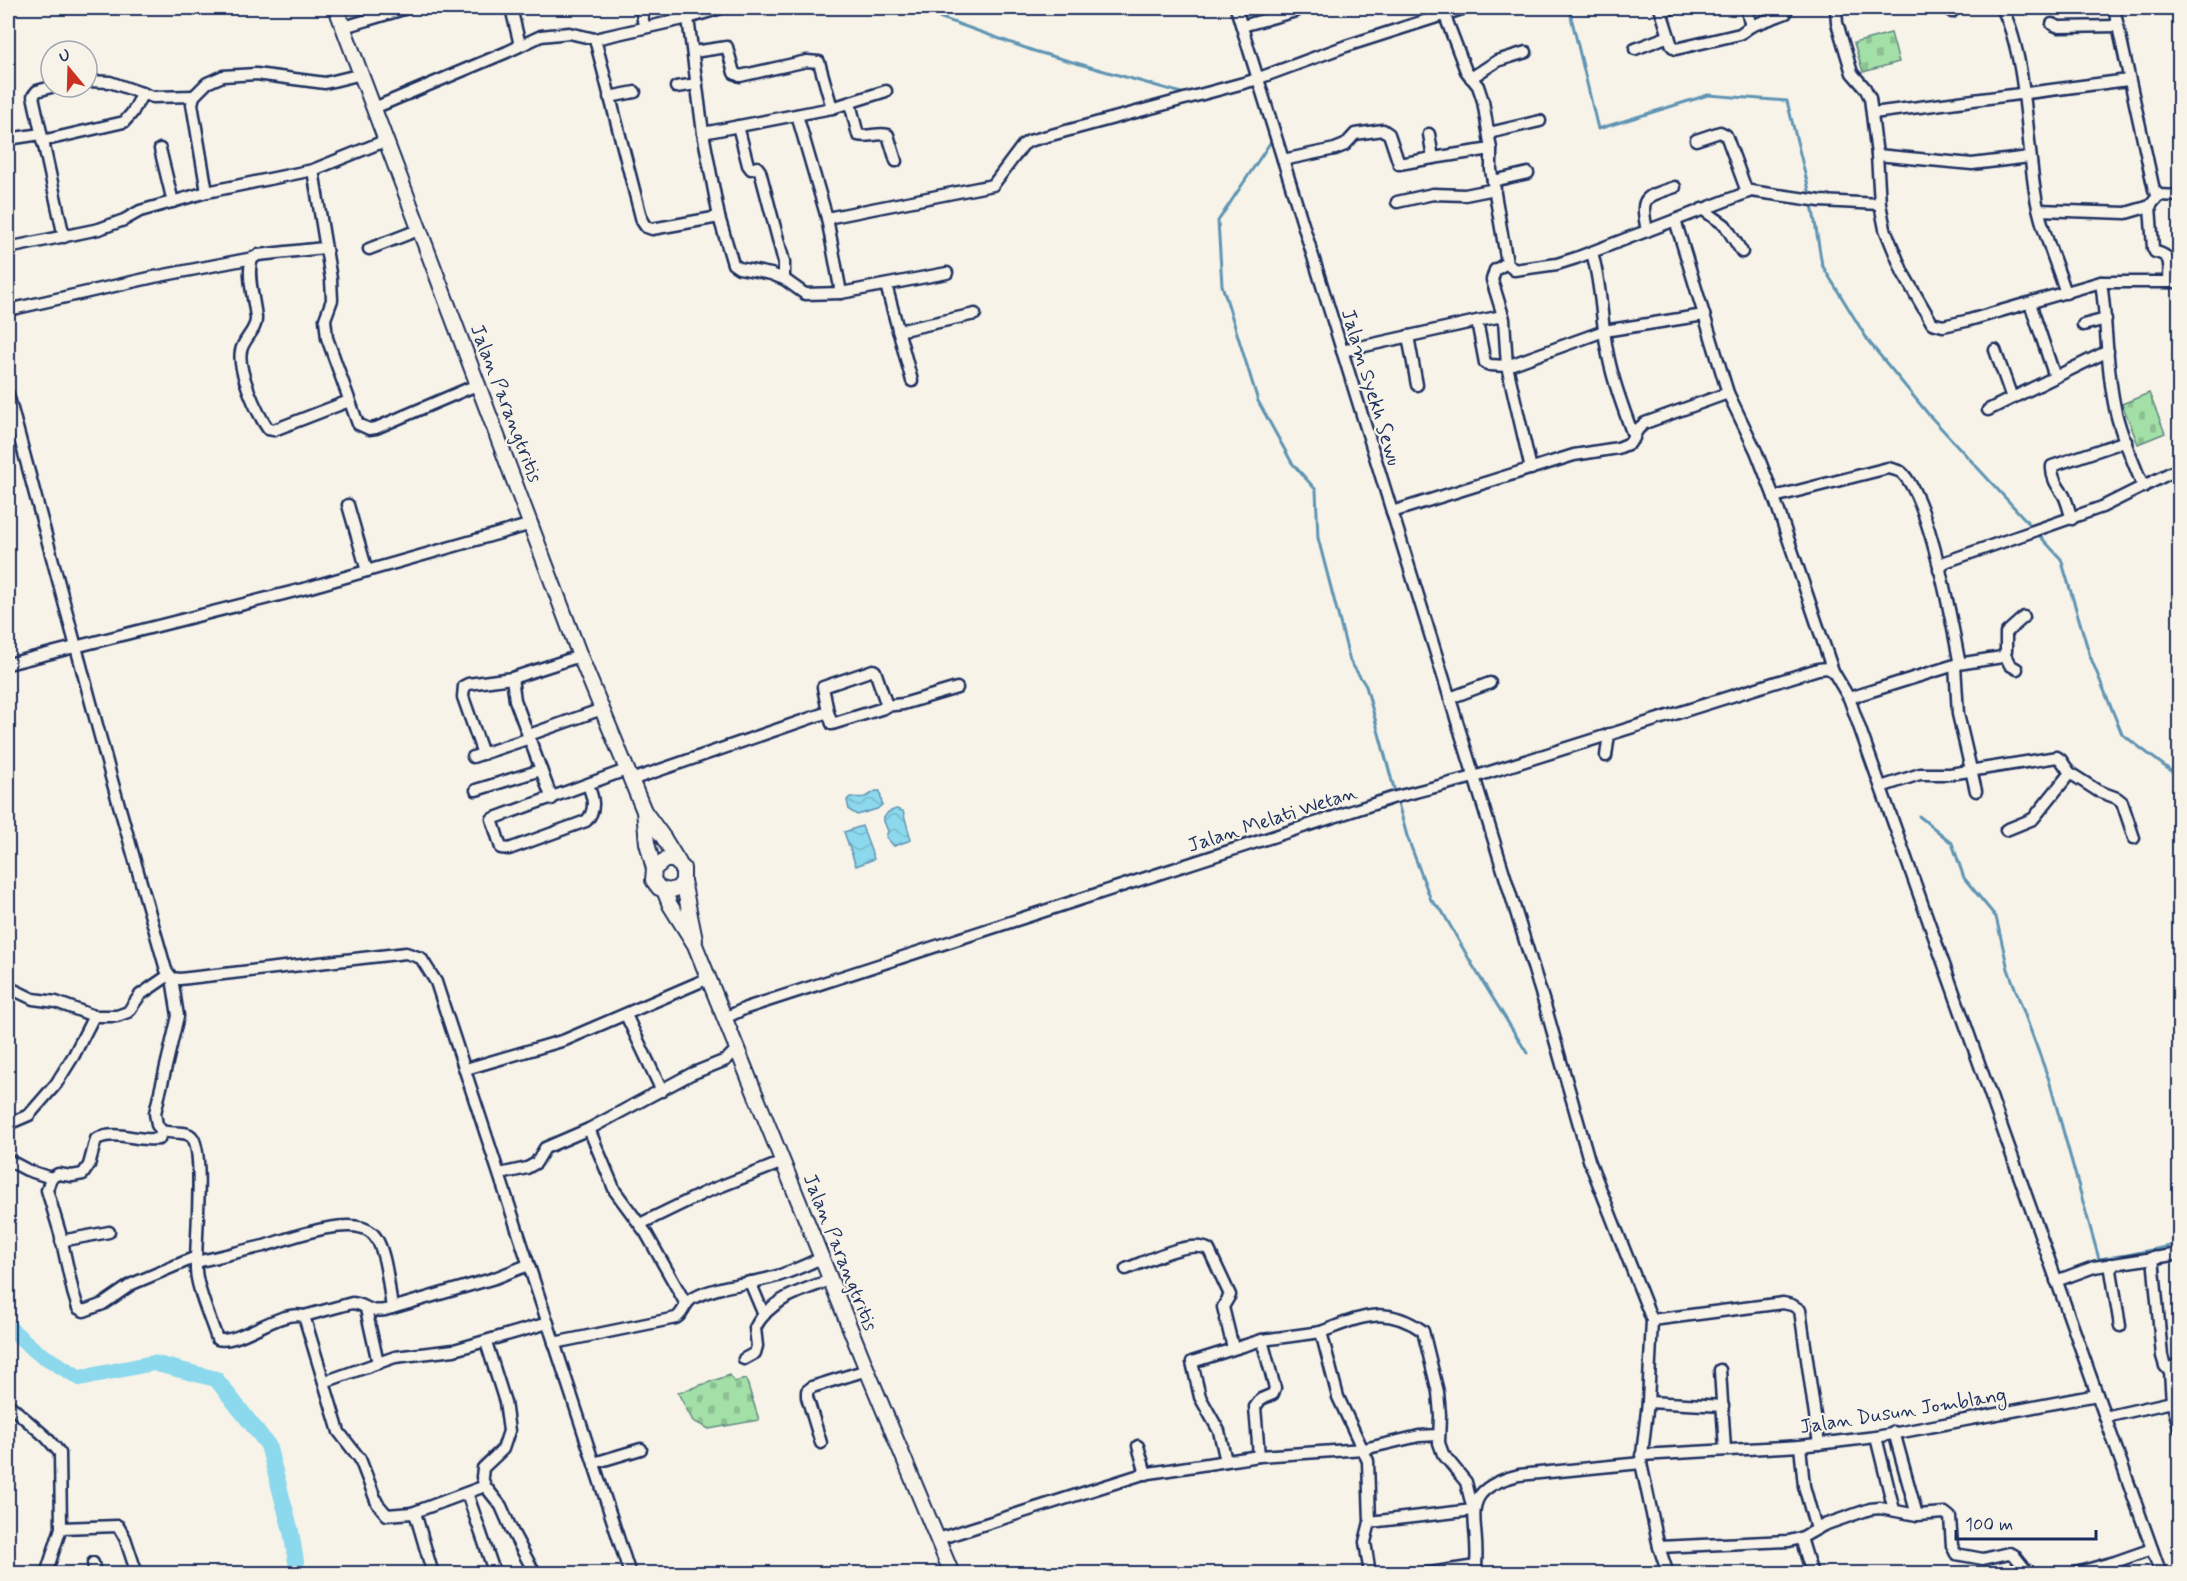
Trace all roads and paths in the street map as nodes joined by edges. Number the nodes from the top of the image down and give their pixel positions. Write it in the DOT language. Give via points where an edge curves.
graph roads {
  1 [pos="336,8"];
  2 [pos="407,8"];
  3 [pos="512,8"];
  4 [pos="641,8"];
  5 [pos="721,8"];
  6 [pos="1236,8"];
  7 [pos="1465,8"];
  8 [pos="1674,8"];
  9 [pos="1746,8"];
  10 [pos="1786,8"];
  11 [pos="1836,8"];
  12 [pos="2002,8"];
  13 [pos="2114,8"];
  14 [pos="1661,10"];
  15 [pos="1296,11"];
  16 [pos="1445,16"];
  17 [pos="688,18"];
  18 [pos="2052,24"];
  19 [pos="644,26"];
  20 [pos="1242,26"];
  21 [pos="1751,26"];
  22 [pos="2118,26"];
  23 [pos="344,27"];
  24 [pos="1669,36"];
  25 [pos="595,39"];
  26 [pos="520,45"];
  27 [pos="1635,49"];
  28 [pos="693,52"];
  29 [pos="1526,52"];
  30 [pos="362,74"];
  31 [pos="1472,78"];
  32 [pos="1255,80"];
  33 [pos="2128,80"];
  34 [pos="99,82"];
  35 [pos="697,84"];
  36 [pos="676,87"];
  37 [pos="39,90"];
  38 [pos="886,91"];
  39 [pos="635,92"];
  40 [pos="142,93"];
  41 [pos="2024,94"];
  42 [pos="194,96"];
  43 [pos="609,97"];
  44 [pos="850,103"];
  45 [pos="375,108"];
  46 [pos="832,108"];
  47 [pos="1873,113"];
  48 [pos="797,116"];
  49 [pos="1540,121"];
  50 [pos="738,126"];
  51 [pos="703,133"];
  52 [pos="1489,133"];
  53 [pos="1429,134"];
  54 [pos="42,137"];
  55 [pos="8,139"];
  56 [pos="387,140"];
  57 [pos="1696,140"];
  58 [pos="160,149"];
  59 [pos="1491,149"];
  60 [pos="1877,155"];
  61 [pos="2030,156"];
  62 [pos="1433,158"];
  63 [pos="896,160"];
  64 [pos="1283,160"];
  65 [pos="313,170"];
  66 [pos="1528,174"];
  67 [pos="1494,185"];
  68 [pos="1675,187"];
  69 [pos="207,192"];
  70 [pos="1748,192"];
  71 [pos="2159,195"];
  72 [pos="2180,196"];
  73 [pos="173,202"];
  74 [pos="1397,202"];
  75 [pos="1880,204"];
  76 [pos="2150,206"];
  77 [pos="1702,209"];
  78 [pos="2039,210"];
  79 [pos="719,218"];
  80 [pos="827,218"];
  81 [pos="1675,220"];
  82 [pos="421,229"];
  83 [pos="1647,231"];
  84 [pos="64,237"];
  85 [pos="8,248"];
  86 [pos="324,248"];
  87 [pos="369,249"];
  88 [pos="1742,252"];
  89 [pos="1592,253"];
  90 [pos="253,258"];
  91 [pos="1507,263"];
  92 [pos="947,273"];
  93 [pos="784,279"];
  94 [pos="2101,282"];
  95 [pos="2174,282"];
  96 [pos="886,285"];
  97 [pos="842,293"];
  98 [pos="2066,293"];
  99 [pos="2030,303"];
  100 [pos="8,310"];
  101 [pos="975,314"];
  102 [pos="1704,315"];
  103 [pos="1503,316"];
  104 [pos="2106,319"];
  105 [pos="1477,321"];
  106 [pos="2083,325"];
  107 [pos="1604,330"];
  108 [pos="898,331"];
  109 [pos="1408,336"];
  110 [pos="1995,350"];
  111 [pos="1342,351"];
  112 [pos="2108,351"];
  113 [pos="1507,366"];
  114 [pos="2055,377"];
  115 [pos="912,381"];
  116 [pos="479,384"];
  117 [pos="1417,385"];
  118 [pos="1728,393"];
  119 [pos="8,394"];
  120 [pos="2012,398"];
  121 [pos="350,401"];
  122 [pos="1988,410"];
  123 [pos="1634,438"];
  124 [pos="2126,441"];
  125 [pos="2180,468"];
  126 [pos="1531,469"];
  127 [pos="2143,487"];
  128 [pos="1774,497"];
  129 [pos="348,505"];
  130 [pos="1392,512"];
  131 [pos="2072,519"];
  132 [pos="532,524"];
  133 [pos="1939,570"];
  134 [pos="367,571"];
  135 [pos="2024,617"];
  136 [pos="75,646"];
  137 [pos="2005,655"];
  138 [pos="580,656"];
  139 [pos="8,664"];
  140 [pos="1957,664"];
  141 [pos="2018,669"];
  142 [pos="1833,671"];
  143 [pos="512,678"];
  144 [pos="1490,683"];
  145 [pos="957,688"];
  146 [pos="1450,698"];
  147 [pos="1849,698"];
  148 [pos="885,706"];
  149 [pos="602,709"];
  150 [pos="828,712"];
  151 [pos="1609,734"];
  152 [pos="530,736"];
  153 [pos="1606,756"];
  154 [pos="541,770"];
  155 [pos="1970,770"];
  156 [pos="2070,773"];
  157 [pos="628,775"];
  158 [pos="1474,777"];
  159 [pos="588,785"];
  160 [pos="1881,787"];
  161 [pos="476,790"];
  162 [pos="1976,791"];
  163 [pos="552,799"];
  164 [pos="644,811"];
  165 [pos="2006,830"];
  166 [pos="2134,838"];
  167 [pos="679,863"];
  168 [pos="654,869"];
  169 [pos="683,881"];
  170 [pos="664,890"];
  171 [pos="695,945"];
  172 [pos="170,976"];
  173 [pos="709,978"];
  174 [pos="8,987"];
  175 [pos="626,1015"];
  176 [pos="94,1016"];
  177 [pos="725,1018"];
  178 [pos="737,1048"];
  179 [pos="466,1069"];
  180 [pos="662,1091"];
  181 [pos="8,1124"];
  182 [pos="589,1130"];
  183 [pos="162,1131"];
  184 [pos="8,1160"];
  185 [pos="783,1161"];
  186 [pos="500,1174"];
  187 [pos="51,1178"];
  188 [pos="640,1224"];
  189 [pos="109,1232"];
  190 [pos="61,1241"];
  191 [pos="2180,1254"];
  192 [pos="2153,1257"];
  193 [pos="822,1258"];
  194 [pos="196,1259"];
  195 [pos="2110,1264"];
  196 [pos="528,1265"];
  197 [pos="1126,1269"];
  198 [pos="831,1280"];
  199 [pos="2056,1281"];
  200 [pos="750,1282"];
  201 [pos="686,1304"];
  202 [pos="392,1308"];
  203 [pos="366,1309"];
  204 [pos="764,1315"];
  205 [pos="304,1316"];
  206 [pos="1652,1320"];
  207 [pos="548,1323"];
  208 [pos="2120,1326"];
  209 [pos="1321,1332"];
  210 [pos="1262,1340"];
  211 [pos="486,1342"];
  212 [pos="554,1343"];
  213 [pos="1233,1348"];
  214 [pos="744,1359"];
  215 [pos="378,1363"];
  216 [pos="2180,1363"];
  217 [pos="867,1370"];
  218 [pos="1720,1370"];
  219 [pos="2170,1372"];
  220 [pos="324,1382"];
  221 [pos="2097,1395"];
  222 [pos="1648,1402"];
  223 [pos="2172,1402"];
  224 [pos="8,1404"];
  225 [pos="1723,1406"];
  226 [pos="2105,1417"];
  227 [pos="2180,1430"];
  228 [pos="1894,1432"];
  229 [pos="1438,1435"];
  230 [pos="1876,1437"];
  231 [pos="821,1443"];
  232 [pos="1819,1444"];
  233 [pos="1138,1446"];
  234 [pos="1800,1446"];
  235 [pos="641,1449"];
  236 [pos="1364,1449"];
  237 [pos="1725,1449"];
  238 [pos="1259,1456"];
  239 [pos="1641,1459"];
  240 [pos="1226,1461"];
  241 [pos="594,1463"];
  242 [pos="1146,1474"];
  243 [pos="485,1486"];
  244 [pos="467,1493"];
  245 [pos="1473,1510"];
  246 [pos="1894,1510"];
  247 [pos="412,1513"];
  248 [pos="1917,1515"];
  249 [pos="1370,1522"];
  250 [pos="61,1528"];
  251 [pos="1816,1529"];
  252 [pos="1801,1538"];
  253 [pos="938,1539"];
  254 [pos="1659,1547"];
  255 [pos="2152,1549"];
  256 [pos="1476,1570"];
  257 [pos="433,1573"];
  258 [pos="46,1574"];
  259 [pos="137,1574"];
  260 [pos="495,1574"];
  261 [pos="535,1574"];
  262 [pos="630,1574"];
  263 [pos="952,1574"];
  264 [pos="1370,1574"];
  265 [pos="1423,1574"];
  266 [pos="1668,1574"];
  267 [pos="1812,1574"];
  268 [pos="2029,1574"];
  269 [pos="2072,1574"];
  270 [pos="2161,1574"];
  1 -- 23 [label="main road, Jalan Parangtritis"];
  2 -- 23 [label="street"];
  3 -- 26 [label="street"];
  4 -- 19 [label="street"];
  5 -- 17 [label="street"];
  6 -- 20 [label="street, Jalam Syekh Sewu"];
  7 -- 16 [label="street"];
  8 -- 14 [label="street"];
  9 -- 21 [label="street"];
  10 -- 21 [label="street" via="1786,13"];
  11 -- 47 [label="street" via="1852,73 1868,93"];
  12 -- 41 [label="street" via="2013,38"];
  13 -- 22 [label="street"];
  14 -- 24 [label="street"];
  15 -- 20 [label="street"];
  16 -- 31 [label="street"];
  16 -- 32 [label="street" via="1346,46"];
  17 -- 19 [label="street"];
  17 -- 28 [label="street"];
  18 -- 22 [label="street"];
  19 -- 25 [label="street"];
  20 -- 32 [label="street, Jalam Syekh Sewu"];
  21 -- 24 [label="street" via="1740,34 1679,49 1672,46"];
  22 -- 33 [label="street"];
  23 -- 30 [label="main road, Jalan Parangtritis"];
  24 -- 27 [label="street"];
  25 -- 26 [label="street" via="554,33"];
  25 -- 43 [label="street"];
  26 -- 45 [label="street"];
  28 -- 35 [label="street"];
  28 -- 46 [label="street" via="728,47 734,73 740,76 816,61"];
  29 -- 31 [label="street" via="1497,61"];
  30 -- 42 [label="street" via="325,83 256,74 223,76"];
  30 -- 45 [label="main road, Jalan Parangtritis"];
  31 -- 52 [label="street" via="1484,101"];
  32 -- 64 [label="street, Jalam Syekh Sewu"];
  32 -- 80 [label="street" via="1029,141 993,185"];
  33 -- 41 [label="street"];
  33 -- 71 [label="street" via="2152,186"];
  34 -- 40 [label="street"];
  35 -- 36 [label="street"];
  35 -- 51 [label="street"];
  37 -- 54 [label="street" via="33,96"];
  38 -- 44 [label="street"];
  39 -- 43 [label="street"];
  40 -- 42 [label="street" via="153,97"];
  40 -- 54 [label="street" via="124,122"];
  41 -- 47 [label="street"];
  41 -- 61 [label="street"];
  42 -- 69 [label="street" via="192,104"];
  43 -- 79 [label="street" via="646,227"];
  44 -- 46 [label="street"];
  44 -- 63 [label="street" via="858,135 888,135"];
  45 -- 56 [label="main road, Jalan Parangtritis"];
  46 -- 48 [label="street"];
  47 -- 60 [label="street"];
  48 -- 50 [label="street"];
  48 -- 80 [label="street"];
  49 -- 52 [label="street"];
  50 -- 51 [label="street"];
  50 -- 93 [label="street" via="748,165 760,171 784,262"];
  51 -- 79 [label="street"];
  52 -- 59 [label="street"];
  53 -- 62 [label="street"];
  54 -- 55 [label="street"];
  54 -- 84 [label="street"];
  56 -- 65 [label="street"];
  56 -- 82 [label="main road, Jalan Parangtritis"];
  57 -- 70 [label="street" via="1720,132 1726,135"];
  58 -- 73 [label="street"];
  59 -- 62 [label="street"];
  59 -- 67 [label="street"];
  60 -- 61 [label="street" via="1972,164"];
  60 -- 75 [label="street"];
  61 -- 78 [label="street"];
  62 -- 64 [label="street" via="1399,164 1389,134 1383,130 1355,134 1335,149"];
  64 -- 111 [label="street, Jalam Syekh Sewu"];
  65 -- 69 [label="street"];
  65 -- 86 [label="street"];
  66 -- 67 [label="street"];
  67 -- 74 [label="street" via="1465,195 1433,195"];
  67 -- 91 [label="street"];
  68 -- 83 [label="street" via="1644,201"];
  69 -- 73 [label="street"];
  70 -- 75 [label="street"];
  70 -- 77 [label="street"];
  71 -- 72 [label="street"];
  71 -- 76 [label="street"];
  73 -- 84 [label="street" via="140,211 113,225"];
  75 -- 99 [label="street" via="1897,259 1932,324 1943,326"];
  76 -- 78 [label="street" via="2118,214"];
  76 -- 95 [label="street" via="2153,248 2167,257"];
  77 -- 81 [label="street"];
  77 -- 88 [label="street" via="1725,225"];
  78 -- 98 [label="street"];
  79 -- 93 [label="street" via="733,264"];
  80 -- 97 [label="street"];
  81 -- 83 [label="street"];
  81 -- 102 [label="street"];
  82 -- 87 [label="street"];
  82 -- 116 [label="main road, Jalan Parangtritis"];
  83 -- 89 [label="street"];
  84 -- 85 [label="street"];
  86 -- 90 [label="street"];
  86 -- 121 [label="street" via="332,300 325,318 327,338"];
  89 -- 91 [label="street" via="1518,271"];
  89 -- 107 [label="street"];
  90 -- 100 [label="street"];
  90 -- 121 [label="street" via="249,269 256,324 243,345 241,358 251,395 268,429"];
  91 -- 103 [label="street" via="1492,276"];
  92 -- 96 [label="street"];
  93 -- 97 [label="street" via="805,294"];
  94 -- 95 [label="street"];
  94 -- 98 [label="street"];
  94 -- 104 [label="street"];
  96 -- 97 [label="street"];
  96 -- 108 [label="street"];
  98 -- 99 [label="street"];
  99 -- 114 [label="street"];
  101 -- 108 [label="street"];
  102 -- 107 [label="street"];
  102 -- 118 [label="street"];
  103 -- 105 [label="street"];
  103 -- 113 [label="street"];
  104 -- 106 [label="street"];
  104 -- 112 [label="street"];
  105 -- 109 [label="street"];
  105 -- 113 [label="street" via="1485,363"];
  107 -- 113 [label="street"];
  107 -- 123 [label="street" via="1612,375"];
  108 -- 115 [label="street"];
  109 -- 111 [label="street"];
  109 -- 117 [label="street"];
  110 -- 120 [label="street"];
  111 -- 130 [label="street, Jalam Syekh Sewu"];
  112 -- 114 [label="street"];
  112 -- 124 [label="street" via="2114,406"];
  113 -- 126 [label="street"];
  114 -- 120 [label="street"];
  116 -- 121 [label="street" via="369,429 358,424"];
  116 -- 132 [label="main road, Jalan Parangtritis"];
  118 -- 123 [label="street" via="1645,423"];
  118 -- 128 [label="street"];
  119 -- 136 [label="street"];
  120 -- 122 [label="street"];
  123 -- 126 [label="street" via="1618,448 1582,453"];
  124 -- 127 [label="street"];
  124 -- 131 [label="street" via="2052,466"];
  125 -- 127 [label="street"];
  126 -- 130 [label="street"];
  127 -- 131 [label="street"];
  128 -- 133 [label="street" via="1875,470 1894,469 1906,478 1920,501"];
  128 -- 142 [label="street"];
  129 -- 134 [label="street"];
  130 -- 146 [label="street, Jalam Syekh Sewu"];
  131 -- 133 [label="street" via="1945,562"];
  132 -- 134 [label="street"];
  132 -- 138 [label="main road, Jalan Parangtritis"];
  133 -- 140 [label="street"];
  134 -- 136 [label="street"];
  135 -- 137 [label="street" via="2006,633"];
  136 -- 139 [label="street"];
  136 -- 172 [label="street"];
  137 -- 140 [label="street"];
  137 -- 141 [label="street" via="2012,667"];
  138 -- 143 [label="street"];
  138 -- 149 [label="main road, Jalan Parangtritis"];
  140 -- 147 [label="street"];
  140 -- 155 [label="street" via="1958,714"];
  142 -- 147 [label="street"];
  142 -- 151 [label="street, Jalan Melati Wetan" via="1818,669"];
  143 -- 152 [label="street" via="515,700"];
  143 -- 152 [label="street" via="464,687 478,755"];
  144 -- 146 [label="street"];
  145 -- 148 [label="street"];
  146 -- 158 [label="street, Jalam Syekh Sewu"];
  147 -- 160 [label="street"];
  148 -- 150 [label="street" via="832,724"];
  148 -- 150 [label="street" via="873,670 823,687"];
  149 -- 152 [label="street"];
  149 -- 157 [label="main road, Jalan Parangtritis"];
  150 -- 157 [label="street"];
  151 -- 153 [label="street"];
  151 -- 158 [label="street, Jalan Melati Wetan"];
  152 -- 154 [label="street"];
  154 -- 161 [label="street"];
  154 -- 163 [label="street"];
  155 -- 156 [label="street" via="2050,757 2061,760"];
  155 -- 160 [label="street" via="1920,774"];
  155 -- 162 [label="street"];
  156 -- 165 [label="street" via="2032,819"];
  156 -- 166 [label="street" via="2122,802"];
  157 -- 159 [label="street"];
  157 -- 164 [label="main road, Jalan Parangtritis"];
  158 -- 177 [label="street, Jalan Melati Wetan" via="1392,798 756,1004"];
  158 -- 206 [label="street, Jalam Syekh Sewu" via="1589,1160"];
  159 -- 163 [label="street"];
  159 -- 163 [label="street" via="594,803 586,821 509,849 501,848 492,819"];
  160 -- 199 [label="street"];
  164 -- 167 [label="main road, Jalan Parangtritis"];
  164 -- 168 [label="main road, Jalan Parangtritis"];
  167 -- 168 [label="main road" via="665,860"];
  167 -- 169 [label="main road"];
  168 -- 170 [label="main road" via="656,884"];
  169 -- 170 [label="main road" via="678,888"];
  169 -- 171 [label="main road, Jalan Parangtritis"];
  170 -- 171 [label="main road, Jalan Parangtritis"];
  171 -- 173 [label="main road, Jalan Parangtritis"];
  172 -- 176 [label="street" via="140,995 123,1015"];
  172 -- 179 [label="street" via="180,980 391,954 416,956 428,966 436,982"];
  172 -- 183 [label="street" via="178,1016 155,1113"];
  173 -- 175 [label="street"];
  173 -- 177 [label="main road, Jalan Parangtritis"];
  174 -- 176 [label="street" via="33,999 56,1002"];
  175 -- 179 [label="street" via="565,1040"];
  175 -- 180 [label="street"];
  176 -- 181 [label="street" via="56,1084 29,1115"];
  177 -- 178 [label="main road, Jalan Parangtritis"];
  178 -- 180 [label="street" via="726,1060"];
  178 -- 185 [label="main road, Jalan Parangtritis"];
  179 -- 186 [label="street"];
  180 -- 182 [label="street"];
  182 -- 186 [label="street" via="545,1148 528,1168"];
  182 -- 188 [label="street" via="615,1191"];
  183 -- 187 [label="street" via="159,1139 151,1140 103,1136 96,1139 89,1165 82,1174 58,1174"];
  183 -- 194 [label="street" via="185,1133 196,1144 200,1166"];
  184 -- 187 [label="street"];
  185 -- 188 [label="street"];
  185 -- 193 [label="main road, Jalan Parangtritis"];
  186 -- 196 [label="street"];
  187 -- 190 [label="street" via="46,1190"];
  188 -- 201 [label="street"];
  189 -- 190 [label="street"];
  190 -- 194 [label="street" via="78,1308 84,1311 103,1304 132,1284"];
  191 -- 192 [label="street"];
  192 -- 195 [label="street"];
  192 -- 219 [label="street" via="2162,1356"];
  193 -- 198 [label="main road, Jalan Parangtritis"];
  193 -- 200 [label="street" via="778,1276"];
  194 -- 202 [label="street" via="352,1226 373,1234 380,1248"];
  194 -- 205 [label="street" via="195,1271 217,1339 240,1335 290,1316"];
  195 -- 199 [label="street"];
  195 -- 208 [label="street"];
  196 -- 202 [label="street"];
  196 -- 207 [label="street"];
  197 -- 213 [label="street" via="1184,1248 1198,1246 1209,1250 1230,1295 1223,1307"];
  198 -- 204 [label="street" via="788,1296"];
  198 -- 217 [label="main road, Jalan Parangtritis"];
  199 -- 221 [label="street"];
  200 -- 201 [label="street" via="722,1287"];
  200 -- 204 [label="street"];
  201 -- 212 [label="street" via="679,1317 670,1320"];
  202 -- 203 [label="street"];
  203 -- 205 [label="street" via="352,1303"];
  203 -- 215 [label="street"];
  204 -- 214 [label="street" via="754,1328 755,1353"];
  205 -- 220 [label="street"];
  206 -- 222 [label="street"];
  206 -- 232 [label="street" via="1783,1303 1800,1310"];
  207 -- 211 [label="street"];
  207 -- 212 [label="street"];
  209 -- 210 [label="street"];
  209 -- 229 [label="street" via="1375,1314 1399,1317 1423,1331 1438,1392"];
  209 -- 236 [label="street" via="1338,1397"];
  210 -- 213 [label="street"];
  210 -- 238 [label="street" via="1275,1388 1255,1407"];
  211 -- 215 [label="street"];
  211 -- 243 [label="street" via="509,1425 503,1449 482,1471"];
  212 -- 241 [label="street"];
  213 -- 240 [label="street" via="1192,1362 1200,1397 1219,1431"];
  215 -- 220 [label="street"];
  216 -- 219 [label="street"];
  217 -- 231 [label="street" via="807,1391"];
  217 -- 253 [label="main road, Jalan Parangtritis"];
  218 -- 225 [label="street"];
  219 -- 223 [label="street"];
  220 -- 247 [label="street" via="339,1432 360,1459 380,1509 387,1515"];
  221 -- 226 [label="street"];
  221 -- 228 [label="street, Jalan Dusun Jomblang"];
  222 -- 225 [label="street"];
  222 -- 239 [label="street"];
  223 -- 226 [label="street"];
  223 -- 227 [label="street"];
  224 -- 250 [label="street" via="60,1454"];
  225 -- 237 [label="street"];
  226 -- 255 [label="street"];
  228 -- 230 [label="street, Jalan Dusun Jomblang"];
  228 -- 248 [label="street"];
  229 -- 236 [label="street"];
  229 -- 245 [label="street" via="1443,1454 1468,1486"];
  230 -- 232 [label="street, Jalan Dusun Jomblang"];
  230 -- 246 [label="street"];
  232 -- 234 [label="street, Jalan Dusun Jomblang"];
  233 -- 242 [label="street"];
  234 -- 237 [label="street, Jalan Dusun Jomblang"];
  234 -- 251 [label="street" via="1803,1486"];
  235 -- 241 [label="street"];
  236 -- 238 [label="street"];
  236 -- 249 [label="street" via="1370,1471"];
  237 -- 239 [label="street, Jalan Dusun Jomblang"];
  238 -- 240 [label="street"];
  239 -- 245 [label="street, Jalan Dusun Jomblang" via="1505,1478 1479,1495"];
  239 -- 254 [label="street"];
  240 -- 242 [label="street"];
  241 -- 262 [label="street"];
  242 -- 253 [label="street"];
  243 -- 244 [label="street"];
  243 -- 261 [label="street" via="501,1506"];
  244 -- 247 [label="street"];
  244 -- 260 [label="street"];
  245 -- 249 [label="street"];
  245 -- 256 [label="street" via="1478,1544"];
  246 -- 248 [label="street"];
  246 -- 251 [label="street" via="1856,1512"];
  247 -- 257 [label="street" via="420,1525"];
  248 -- 268 [label="street" via="1948,1515 1956,1554 1983,1559 2009,1553"];
  249 -- 264 [label="street" via="1365,1542"];
  250 -- 258 [label="street"];
  250 -- 259 [label="street" via="118,1526"];
  251 -- 252 [label="street"];
  252 -- 254 [label="street" via="1775,1543"];
  252 -- 267 [label="street"];
  253 -- 263 [label="main road, Jalan Parangtritis"];
  254 -- 266 [label="street"];
  255 -- 269 [label="street"];
  255 -- 270 [label="street"];
  256 -- 265 [label="street"];
}
